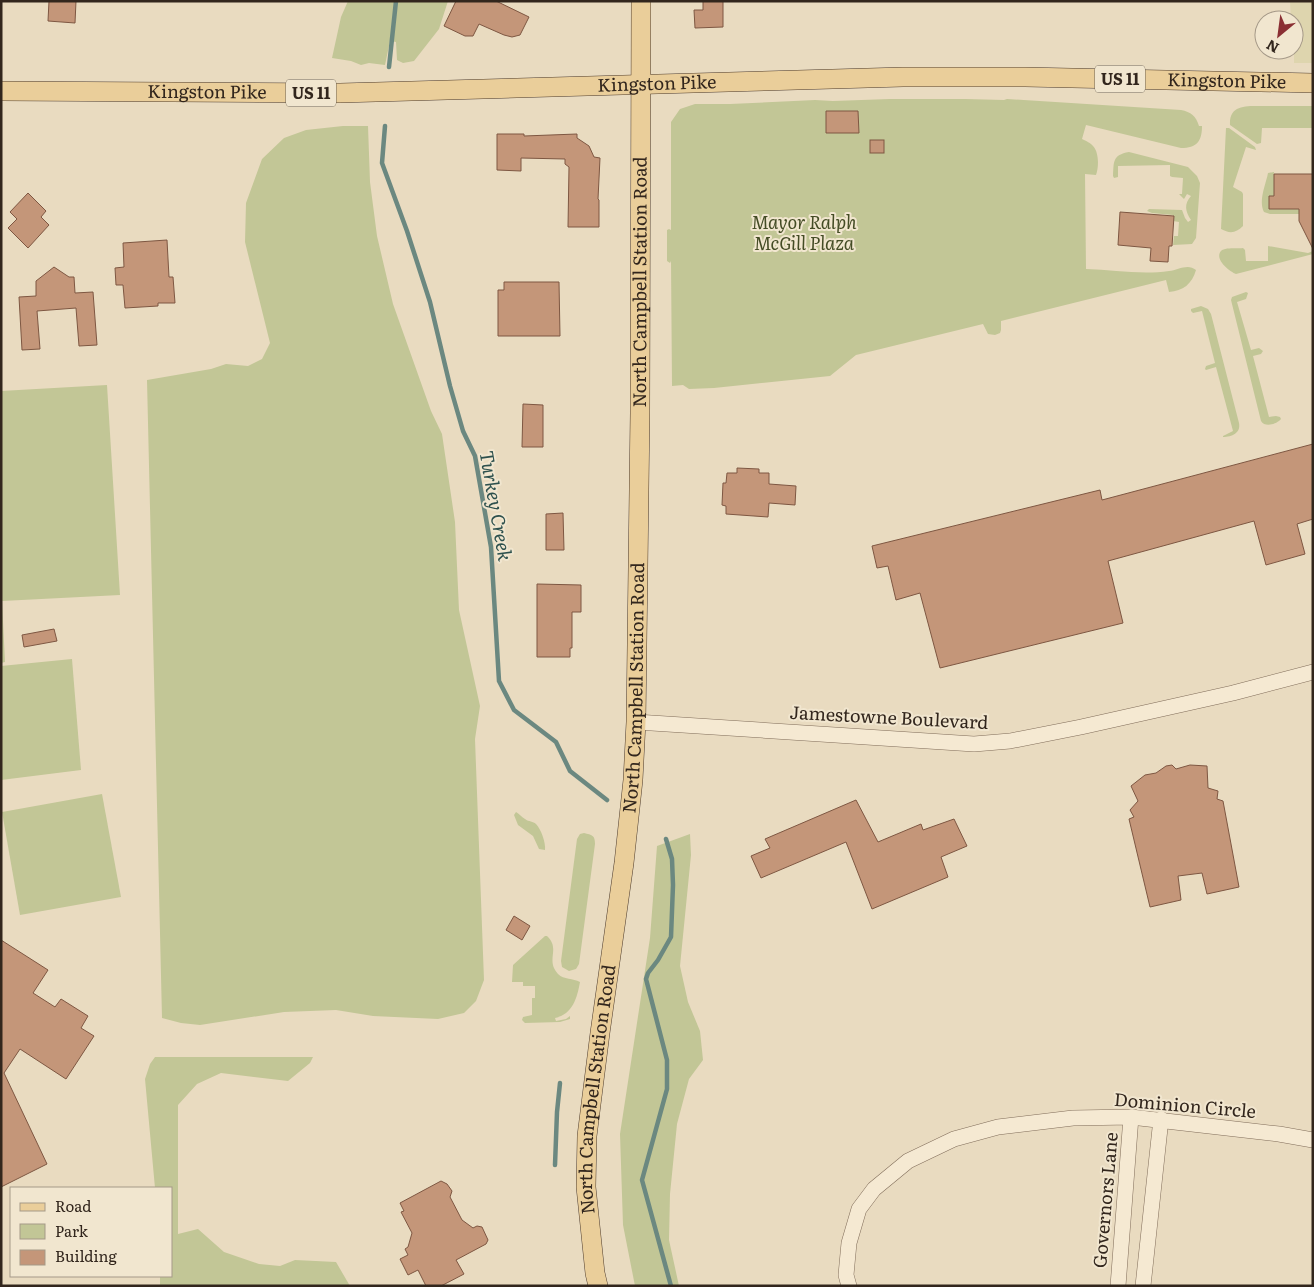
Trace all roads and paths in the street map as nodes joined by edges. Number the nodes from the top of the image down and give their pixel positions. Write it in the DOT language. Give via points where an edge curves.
graph roads {
  1 [pos="641,1"];
  2 [pos="1313,83"];
  3 [pos="641,84"];
  4 [pos="1,91"];
  5 [pos="1313,672"];
  6 [pos="636,722"];
  7 [pos="1131,1117"];
  8 [pos="1161,1120"];
  9 [pos="1313,1140"];
  10 [pos="598,1286"];
  11 [pos="849,1286"];
  12 [pos="1118,1286"];
  13 [pos="1143,1286"];
  1 -- 3 [label="main road, North Campbell Station Road"];
  2 -- 3 [label="main road, Kingston Pike / US 11" via="902,76"];
  3 -- 4 [label="main road, Kingston Pike / US 11" via="340,93"];
  3 -- 6 [label="main road, North Campbell Station Road"];
  5 -- 6 [label="street, Jamestowne Boulevard" via="1233,694 1081,727 1010,741 974,744"];
  6 -- 10 [label="main road, North Campbell Station Road" via="624,863 587,1136 586,1187"];
  7 -- 8 [label="street, Dominion Circle"];
  7 -- 11 [label="street, Dominion Circle" via="1073,1118 998,1127 954,1139 908,1161 874,1189 858,1209 849,1243 846,1275"];
  7 -- 12 [label="street, Governors Lane"];
  8 -- 9 [label="street, Dominion Circle"];
  8 -- 13 [label="street"];
}
